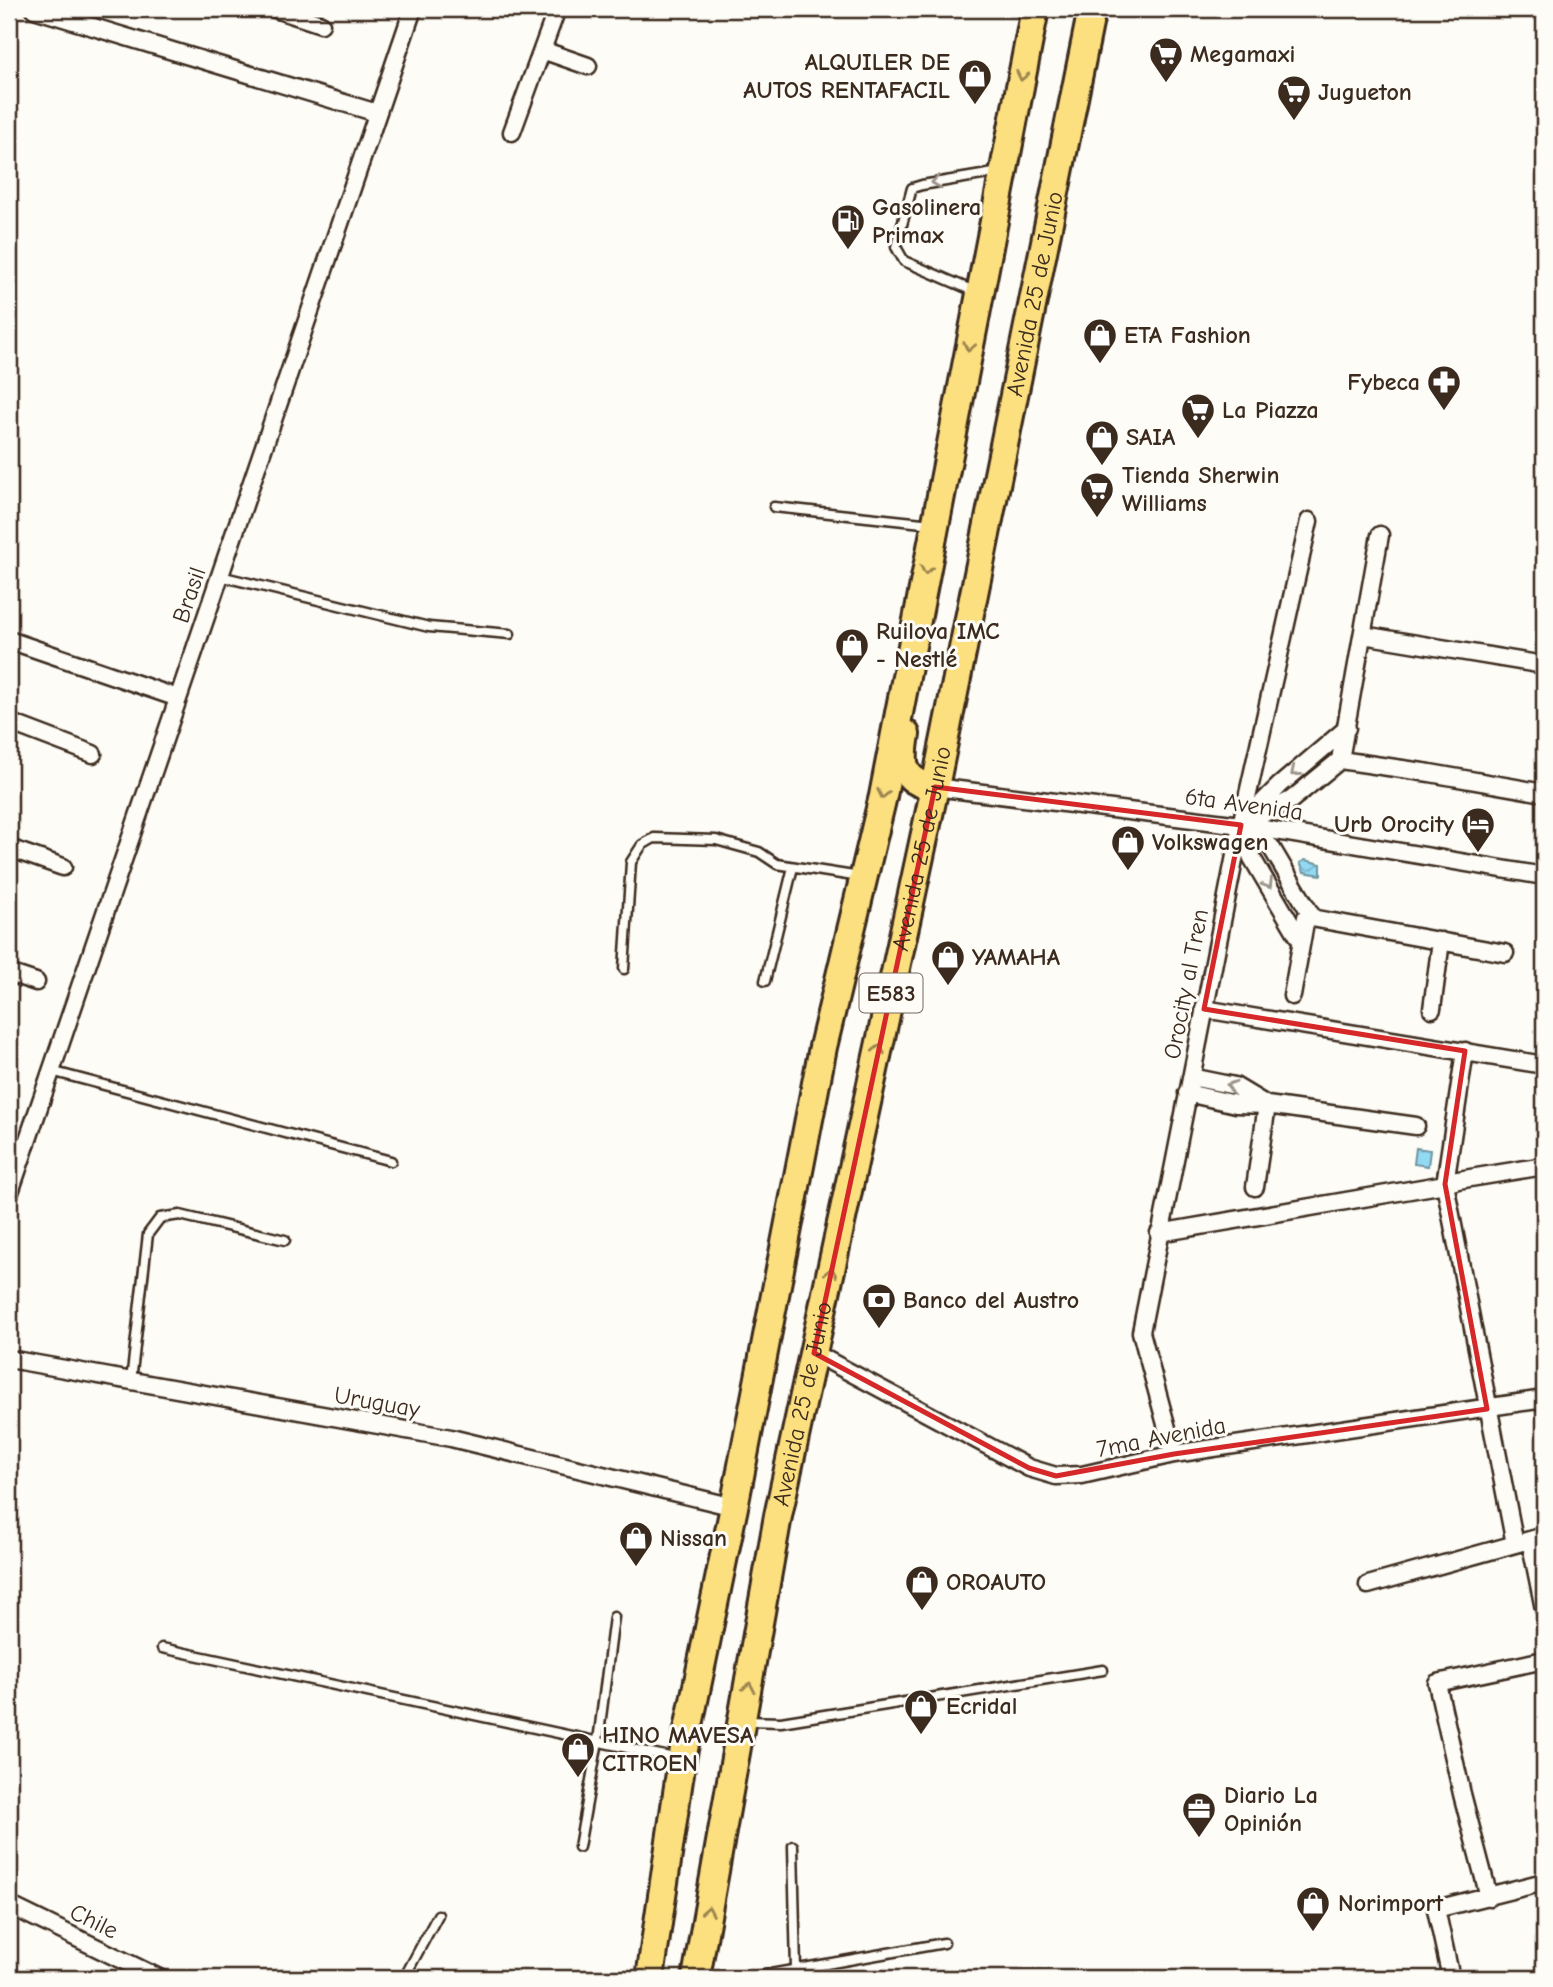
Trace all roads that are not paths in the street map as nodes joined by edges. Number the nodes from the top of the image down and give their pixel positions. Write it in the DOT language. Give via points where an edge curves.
graph roads {
  1 [pos="34,9"];
  2 [pos="275,9"];
  3 [pos="413,9"];
  4 [pos="557,9"];
  5 [pos="1035,9"];
  6 [pos="1092,9"];
  7 [pos="321,24"];
  8 [pos="542,50"];
  9 [pos="588,66"];
  10 [pos="377,113"];
  11 [pos="512,132"];
  12 [pos="1003,171"];
  13 [pos="980,294"];
  14 [pos="774,507"];
  15 [pos="1309,521"];
  16 [pos="935,524"];
  17 [pos="1380,535"];
  18 [pos="220,576"];
  19 [pos="918,611"];
  20 [pos="510,634"];
  21 [pos="1363,635"];
  22 [pos="9,640"];
  23 [pos="1544,665"];
  24 [pos="178,698"];
  25 [pos="9,722"];
  26 [pos="1347,727"];
  27 [pos="93,754"];
  28 [pos="1340,760"];
  29 [pos="935,787"];
  30 [pos="1544,793"];
  31 [pos="1241,825"];
  32 [pos="9,848"];
  33 [pos="63,867"];
  34 [pos="793,867"];
  35 [pos="1544,876"];
  36 [pos="863,877"];
  37 [pos="1313,918"];
  38 [pos="1301,941"];
  39 [pos="1441,941"];
  40 [pos="1505,953"];
  41 [pos="624,969"];
  42 [pos="9,972"];
  43 [pos="765,981"];
  44 [pos="36,982"];
  45 [pos="1292,996"];
  46 [pos="1204,1009"];
  47 [pos="1432,1009"];
  48 [pos="1465,1051"];
  49 [pos="1544,1065"];
  50 [pos="51,1071"];
  51 [pos="1191,1077"];
  52 [pos="1187,1093"];
  53 [pos="1267,1105"];
  54 [pos="1416,1126"];
  55 [pos="391,1161"];
  56 [pos="1544,1167"];
  57 [pos="1445,1184"];
  58 [pos="1255,1187"];
  59 [pos="9,1195"];
  60 [pos="1159,1233"];
  61 [pos="285,1240"];
  62 [pos="814,1353"];
  63 [pos="9,1359"];
  64 [pos="131,1381"];
  65 [pos="1544,1399"];
  66 [pos="1487,1409"];
  67 [pos="1174,1454"];
  68 [pos="734,1507"];
  69 [pos="1530,1540"];
  70 [pos="1368,1585"];
  71 [pos="1544,1609"];
  72 [pos="614,1617"];
  73 [pos="162,1648"];
  74 [pos="1544,1660"];
  75 [pos="1103,1670"];
  76 [pos="743,1721"];
  77 [pos="598,1741"];
  78 [pos="682,1759"];
  79 [pos="793,1846"];
  80 [pos="579,1847"];
  81 [pos="1544,1882"];
  82 [pos="1489,1897"];
  83 [pos="9,1905"];
  84 [pos="438,1915"];
  85 [pos="944,1943"];
  86 [pos="796,1970"];
  87 [pos="159,1978"];
  88 [pos="404,1978"];
  89 [pos="650,1978"];
  90 [pos="696,1978"];
  91 [pos="748,1978"];
  92 [pos="1451,1978"];
  1 -- 10 [label="street"];
  2 -- 7 [label="street"];
  3 -- 10 [label="street, Brasil"];
  4 -- 8 [label="street"];
  5 -- 12 [label="main road, Avenida 25 de Junio / E583, one-way"];
  6 -- 29 [label="main road, Avenida 25 de Junio / E583"];
  8 -- 9 [label="street"];
  8 -- 11 [label="street"];
  10 -- 18 [label="street, Brasil"];
  12 -- 13 [label="main road, Avenida 25 de Junio / E583"];
  12 -- 13 [label="lane, one-way" via="912,188 895,247 904,261"];
  13 -- 16 [label="main road, Avenida 25 de Junio / E583, one-way"];
  14 -- 16 [label="lane"];
  15 -- 31 [label="street, Orocity al Tren"];
  16 -- 19 [label="main road, Avenida 25 de Junio / E583, one-way"];
  17 -- 21 [label="street"];
  18 -- 20 [label="lane" via="429,627"];
  18 -- 24 [label="street, Brasil"];
  19 -- 29 [label="main road" via="918,650 903,757 913,780"];
  19 -- 36 [label="main road, Avenida 25 de Junio / E583, one-way"];
  21 -- 23 [label="street"];
  21 -- 26 [label="street"];
  22 -- 24 [label="street"];
  24 -- 50 [label="street, Brasil"];
  25 -- 27 [label="street"];
  26 -- 28 [label="street"];
  26 -- 31 [label="street, one-way"];
  28 -- 30 [label="street"];
  28 -- 31 [label="street" via="1291,800"];
  29 -- 31 [label="street, 6ta Avenida"];
  62 -- 29 [label="main road, Avenida 25 de Junio / E583, one-way"];
  31 -- 35 [label="street, 6ta Avenida"];
  31 -- 37 [label="street" via="1271,847"];
  31 -- 38 [label="street, one-way" via="1252,858"];
  31 -- 46 [label="street, Orocity al Tren"];
  32 -- 33 [label="street"];
  34 -- 36 [label="lane"];
  34 -- 41 [label="lane" via="716,840 654,838 642,845 631,862"];
  34 -- 43 [label="lane"];
  36 -- 68 [label="main road, Avenida 25 de Junio / E583" via="821,1061"];
  37 -- 38 [label="street" via="1306,917"];
  37 -- 39 [label="street"];
  38 -- 45 [label="street"];
  39 -- 40 [label="street"];
  39 -- 47 [label="street"];
  42 -- 44 [label="street"];
  46 -- 48 [label="street"];
  46 -- 51 [label="street, Orocity al Tren"];
  48 -- 49 [label="street"];
  48 -- 57 [label="street"];
  50 -- 55 [label="lane"];
  50 -- 59 [label="street, Brasil"];
  51 -- 52 [label="street, Orocity al Tren"];
  53 -- 51 [label="street, one-way" via="1235,1086"];
  52 -- 53 [label="street" via="1236,1104"];
  52 -- 60 [label="street, Orocity al Tren"];
  53 -- 54 [label="street"];
  53 -- 58 [label="street"];
  56 -- 57 [label="street"];
  57 -- 60 [label="street"];
  57 -- 66 [label="street"];
  60 -- 67 [label="street, Orocity al Tren" via="1140,1332"];
  61 -- 64 [label="lane" via="180,1215 160,1218 148,1234"];
  62 -- 67 [label="street, 7ma Avenida" via="1029,1468 1056,1476 1082,1475"];
  76 -- 62 [label="main road, Avenida 25 de Junio / E583, one-way" via="778,1516"];
  63 -- 64 [label="street, Uruguay"];
  64 -- 68 [label="street, Uruguay" via="451,1438"];
  65 -- 66 [label="street, 7ma Avenida"];
  66 -- 67 [label="street, 7ma Avenida"];
  66 -- 69 [label="street"];
  68 -- 78 [label="main road, Avenida 25 de Junio / E583"];
  69 -- 70 [label="street"];
  69 -- 71 [label="street"];
  72 -- 77 [label="lane"];
  73 -- 77 [label="lane"];
  74 -- 82 [label="street" via="1437,1683"];
  75 -- 76 [label="lane" via="781,1722"];
  90 -- 76 [label="main road, Avenida 25 de Junio / E583, one-way"];
  77 -- 78 [label="lane"];
  77 -- 80 [label="lane"];
  78 -- 89 [label="main road, Avenida 25 de Junio / E583"];
  79 -- 86 [label="lane"];
  81 -- 82 [label="street"];
  82 -- 92 [label="street" via="1436,1909"];
  83 -- 87 [label="street, Chile"];
  84 -- 88 [label="lane"];
  85 -- 86 [label="lane"];
  86 -- 91 [label="lane"];
}
